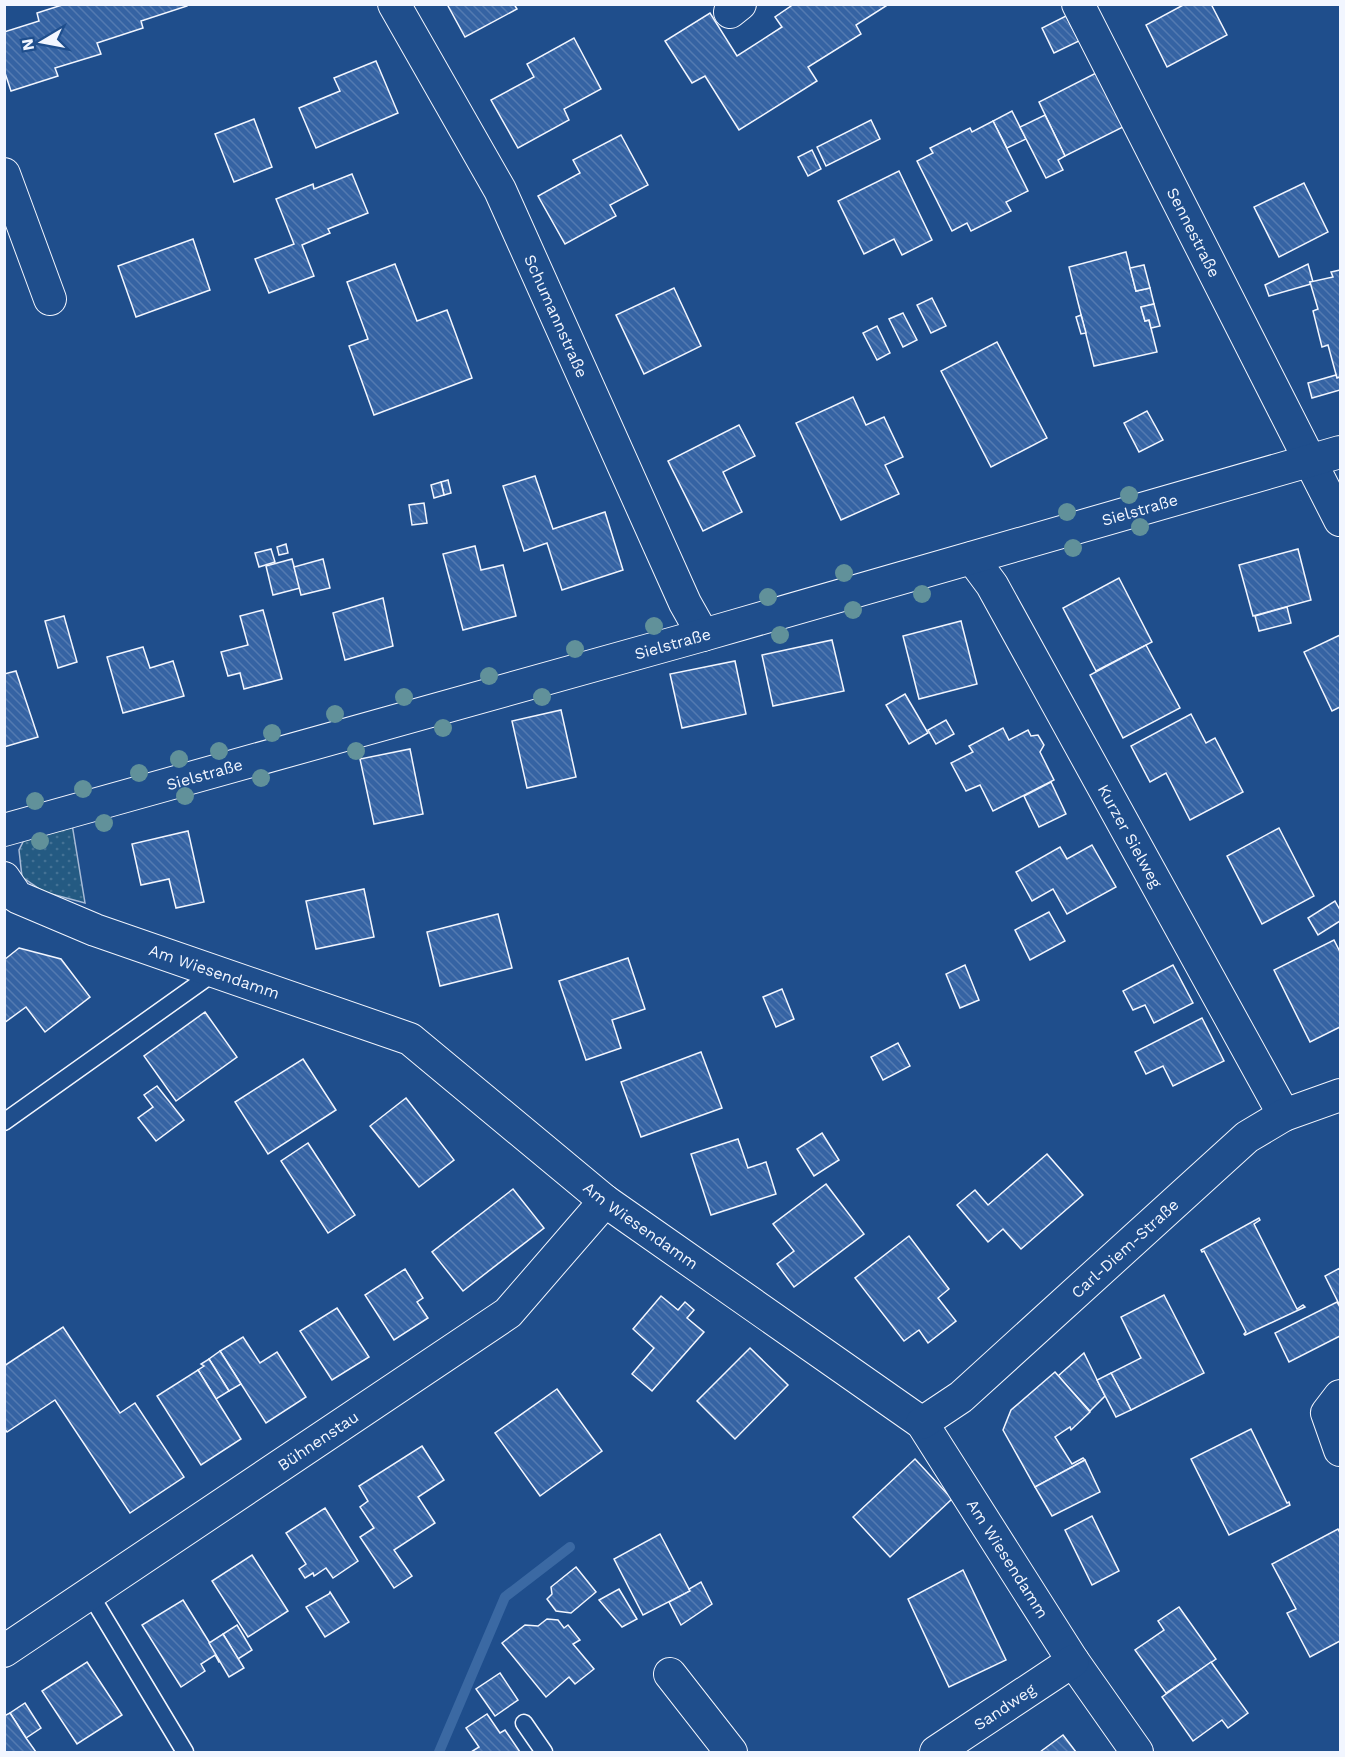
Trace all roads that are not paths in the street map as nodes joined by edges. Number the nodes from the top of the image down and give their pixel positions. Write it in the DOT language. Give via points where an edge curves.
graph roads {
  1 [pos="394,4"];
  2 [pos="1078,4"];
  3 [pos="4,174"];
  4 [pos="50,299"];
  5 [pos="1341,452"];
  6 [pos="1311,462"];
  7 [pos="1341,520"];
  8 [pos="972,558"];
  9 [pos="703,635"];
  10 [pos="4,830"];
  11 [pos="4,878"];
  12 [pos="215,972"];
  13 [pos="1341,1095"];
  14 [pos="1284,1115"];
  15 [pos="4,1122"];
  16 [pos="605,1201"];
  17 [pos="1341,1396"];
  18 [pos="922,1423"];
  19 [pos="1341,1450"];
  20 [pos="90,1594"];
  21 [pos="4,1651"];
  22 [pos="1073,1661"];
  23 [pos="670,1674"];
  24 [pos="524,1723"];
  25 [pos="185,1752"];
  26 [pos="544,1752"];
  27 [pos="731,1752"];
  28 [pos="936,1752"];
  29 [pos="1137,1752"];
  1 -- 9 [label="street, Schumannstraße" via="500,190 685,603"];
  2 -- 6 [label="street, Sennestraße"];
  3 -- 4 [label="street"];
  5 -- 6 [label="street, Sielstraße"];
  6 -- 7 [label="street, Sennestraße"];
  6 -- 8 [label="street, Sielstraße"];
  8 -- 9 [label="street, Sielstraße"];
  8 -- 14 [label="street, Kurzer Sielweg" via="992,585"];
  9 -- 10 [label="street, Sielstraße"];
  11 -- 12 [label="street, Am Wiesendamm" via="17,897 95,930"];
  12 -- 15 [label="lane"];
  12 -- 16 [label="street, Am Wiesendamm" via="410,1038"];
  13 -- 14 [label="street, Carl-Diem-Straße"];
  14 -- 18 [label="street, Carl-Diem-Straße" via="1247,1137 961,1397"];
  16 -- 18 [label="street, Am Wiesendamm"];
  16 -- 20 [label="street, Bühnenstau" via="508,1313"];
  17 -- 19 [label="street" via="1327,1413"];
  18 -- 22 [label="street, Am Wiesendamm"];
  20 -- 21 [label="street, Bühnenstau"];
  20 -- 25 [label="lane"];
  22 -- 28 [label="street, Sandweg"];
  22 -- 29 [label="street, Am Wiesendamm"];
  23 -- 27 [label="street"];
  24 -- 26 [label="lane"];
}
